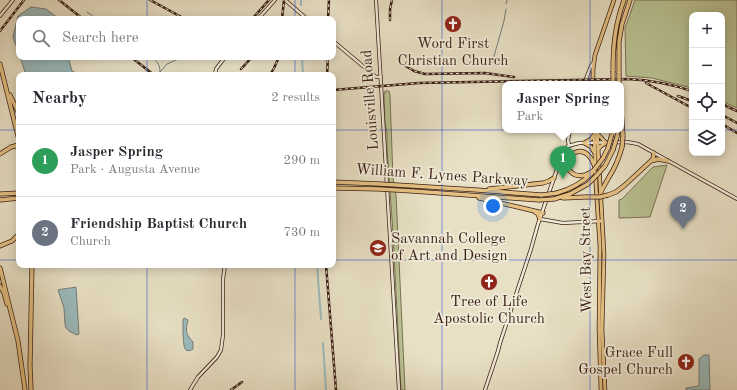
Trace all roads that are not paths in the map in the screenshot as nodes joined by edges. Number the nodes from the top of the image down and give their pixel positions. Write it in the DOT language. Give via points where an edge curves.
graph roads {
  1 [pos="13,0"];
  2 [pos="275,0"];
  3 [pos="285,0"];
  4 [pos="376,0"];
  5 [pos="614,0"];
  6 [pos="624,0"];
  7 [pos="630,0"];
  8 [pos="0,16"];
  9 [pos="261,16"];
  10 [pos="304,16"];
  11 [pos="336,43"];
  12 [pos="223,60"];
  13 [pos="594,61"];
  14 [pos="0,64"];
  15 [pos="216,72"];
  16 [pos="381,77"];
  17 [pos="4,80"];
  18 [pos="585,81"];
  19 [pos="593,81"];
  20 [pos="613,81"];
  21 [pos="620,81"];
  22 [pos="16,108"];
  23 [pos="16,126"];
  24 [pos="569,133"];
  25 [pos="596,133"];
  26 [pos="612,133"];
  27 [pos="618,133"];
  28 [pos="623,133"];
  29 [pos="584,143"];
  30 [pos="596,143"];
  31 [pos="606,143"];
  32 [pos="16,146"];
  33 [pos="569,146"];
  34 [pos="596,152"];
  35 [pos="654,153"];
  36 [pos="0,154"];
  37 [pos="668,160"];
  38 [pos="650,161"];
  39 [pos="593,171"];
  40 [pos="554,178"];
  41 [pos="336,182"];
  42 [pos="543,184"];
  43 [pos="552,186"];
  44 [pos="336,188"];
  45 [pos="477,190"];
  46 [pos="16,193"];
  47 [pos="0,194"];
  48 [pos="600,195"];
  49 [pos="472,196"];
  50 [pos="556,198"];
  51 [pos="737,198"];
  52 [pos="16,199"];
  53 [pos="0,200"];
  54 [pos="534,211"];
  55 [pos="543,213"];
  56 [pos="540,219"];
  57 [pos="600,221"];
  58 [pos="16,237"];
  59 [pos="0,246"];
  60 [pos="0,268"];
  61 [pos="32,268"];
  62 [pos="225,268"];
  63 [pos="0,286"];
  64 [pos="18,341"];
  65 [pos="25,390"];
  66 [pos="31,390"];
  67 [pos="190,390"];
  68 [pos="399,390"];
  69 [pos="485,390"];
  70 [pos="601,390"];
  71 [pos="605,390"];
  1 -- 8 [label="main road"];
  2 -- 9 [label="main road"];
  3 -- 10 [label="main road"];
  4 -- 16 [label="main road, Louisville Road"];
  5 -- 13 [label="main road"];
  6 -- 20 [label="highway, bridge" via="613,46"];
  7 -- 21 [label="highway, bridge" via="619,42"];
  11 -- 16 [label="main road" via="376,76"];
  12 -- 15 [label="main road"];
  13 -- 18 [label="main road"];
  13 -- 19 [label="main road"];
  14 -- 17 [label="highway"];
  16 -- 68 [label="main road, Louisville Road"];
  17 -- 22 [label="highway"];
  17 -- 23 [label="highway"];
  24 -- 33 [label="main road"];
  25 -- 29 [label="main road"];
  25 -- 30 [label="main road, West Bay Street"];
  25 -- 31 [label="main road"];
  26 -- 39 [label="highway, William F. Lynes Parkway, bridge" via="608,148"];
  27 -- 50 [label="highway, William F. Lynes Parkway, bridge" via="605,166 596,176 575,192"];
  28 -- 48 [label="highway, bridge" via="622,147 614,170"];
  29 -- 30 [label="main road"];
  29 -- 33 [label="main road"];
  29 -- 34 [label="main road"];
  30 -- 31 [label="main road"];
  30 -- 34 [label="main road, West Bay Street"];
  31 -- 34 [label="main road"];
  31 -- 35 [label="main road" via="638,144"];
  32 -- 36 [label="highway"];
  33 -- 40 [label="main road" via="563,152"];
  34 -- 39 [label="main road, West Bay Street"];
  34 -- 48 [label="main road, West Bay Street"];
  35 -- 37 [label="main road"];
  35 -- 38 [label="highway"];
  37 -- 38 [label="highway"];
  37 -- 51 [label="main road"];
  38 -- 50 [label="highway, bridge" via="616,192 600,197"];
  39 -- 39 [label="highway" via="583,175 572,174 567,165 569,156 575,152 584,152 590,157"];
  39 -- 45 [label="highway, William F. Lynes Parkway, bridge" via="583,181 557,193 542,195"];
  39 -- 57 [label="main road, West Bay Street"];
  40 -- 42 [label="highway"];
  40 -- 43 [label="main road"];
  41 -- 45 [label="highway, William F. Lynes Parkway, bridge"];
  42 -- 43 [label="highway"];
  42 -- 45 [label="highway"];
  43 -- 55 [label="main road"];
  44 -- 49 [label="highway, William F. Lynes Parkway, bridge"];
  46 -- 47 [label="highway"];
  48 -- 57 [label="main road, West Bay Street"];
  49 -- 50 [label="highway, William F. Lynes Parkway, bridge" via="539,200"];
  49 -- 54 [label="highway"];
  52 -- 53 [label="highway"];
  54 -- 55 [label="highway"];
  54 -- 56 [label="highway"];
  55 -- 56 [label="main road"];
  56 -- 57 [label="main road" via="558,223"];
  56 -- 69 [label="main road"];
  57 -- 70 [label="main road, West Bay Street" via="598,329"];
  57 -- 71 [label="main road, West Bay Street" via="604,254 602,330"];
  58 -- 59 [label="highway"];
  60 -- 64 [label="highway"];
  61 -- 66 [label="highway"];
  62 -- 67 [label="main road" via="221,350"];
  63 -- 64 [label="highway"];
  64 -- 65 [label="highway"];
}
